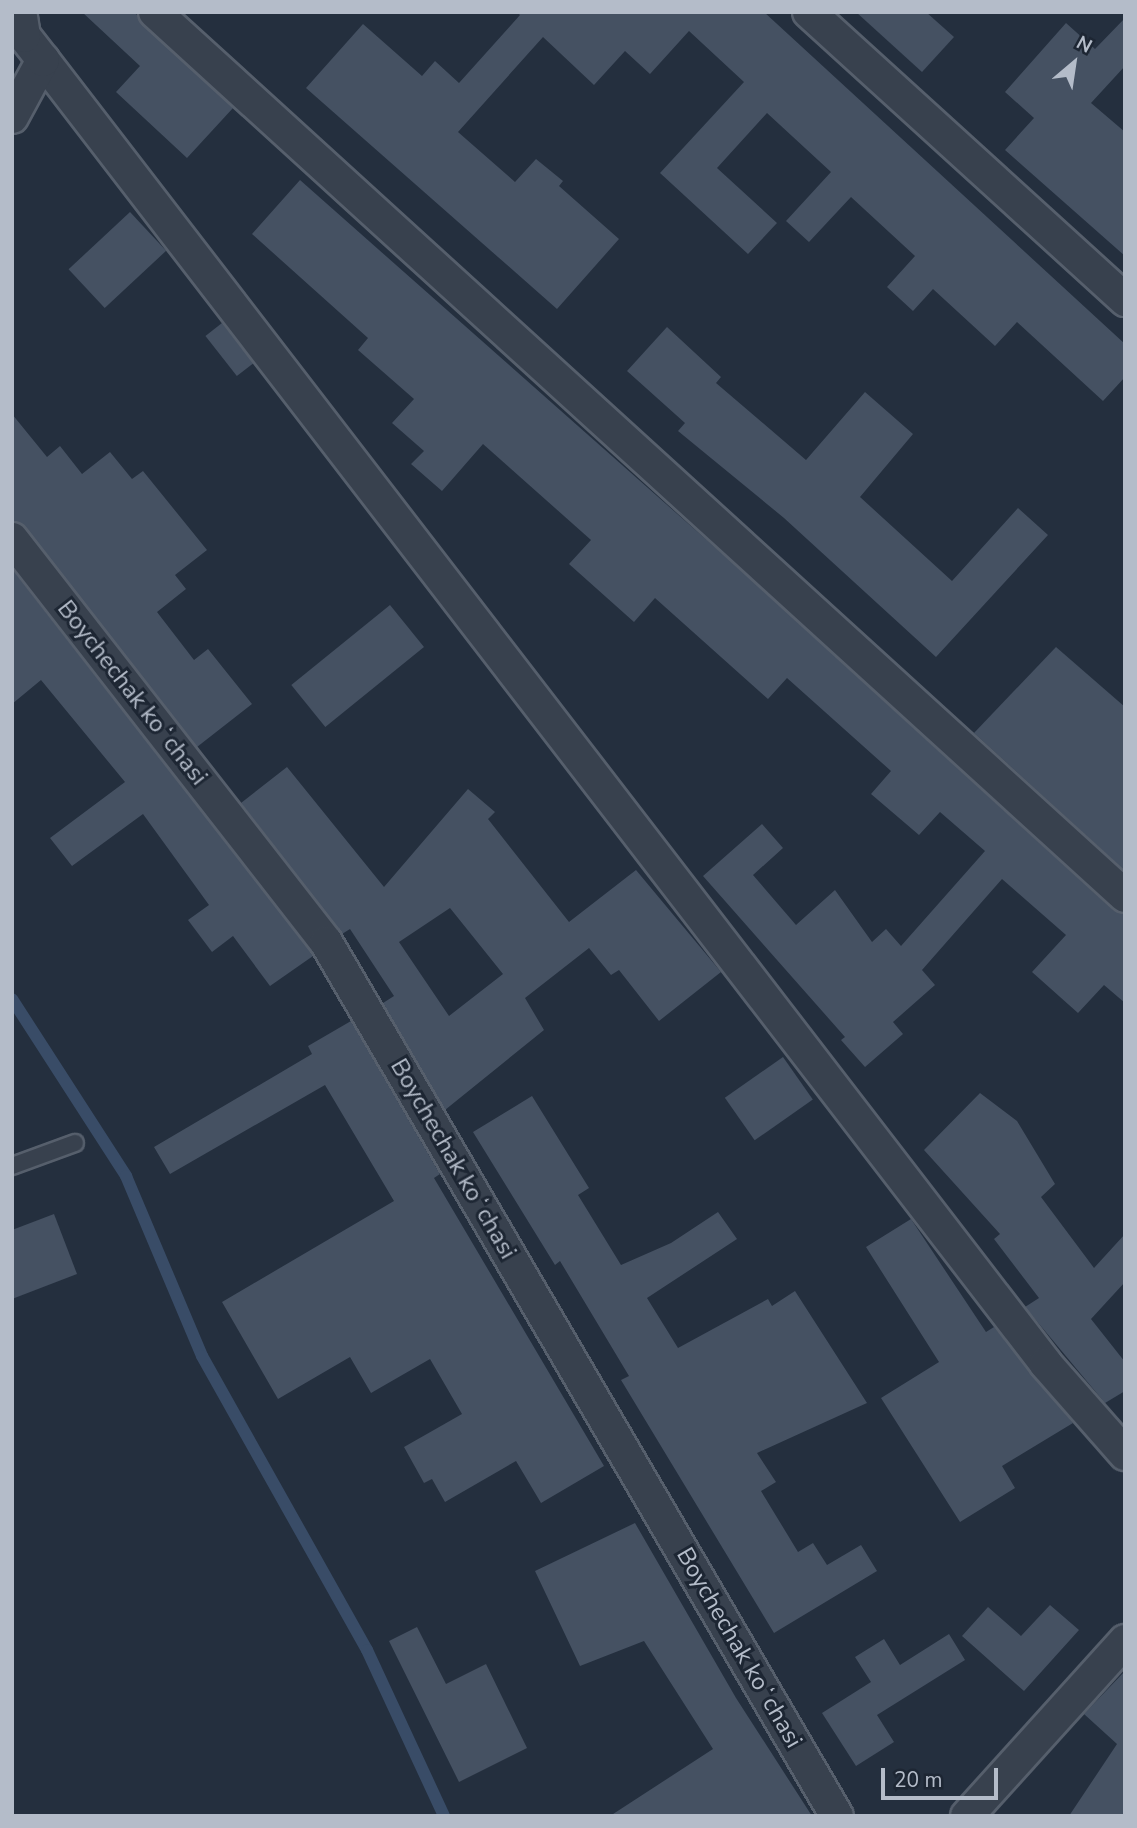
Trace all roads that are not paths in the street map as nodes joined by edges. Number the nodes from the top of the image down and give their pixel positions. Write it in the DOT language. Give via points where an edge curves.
graph roads {
  1 [pos="45,12"];
  2 [pos="155,12"];
  3 [pos="809,12"];
  4 [pos="29,36"];
  5 [pos="12,117"];
  6 [pos="1125,300"];
  7 [pos="12,539"];
  8 [pos="1125,897"];
  9 [pos="75,1143"];
  10 [pos="12,1166"];
  11 [pos="1125,1454"];
  12 [pos="1125,1642"];
  13 [pos="837,1816"];
  14 [pos="967,1816"];
  1 -- 4 [label="street"];
  2 -- 8 [label="street"];
  3 -- 6 [label="street"];
  4 -- 5 [label="street"];
  4 -- 11 [label="street" via="1038,1353"];
  7 -- 13 [label="street, Boychechak koʻchasi" via="326,942"];
  9 -- 10 [label="lane"];
  12 -- 14 [label="street"];
}
